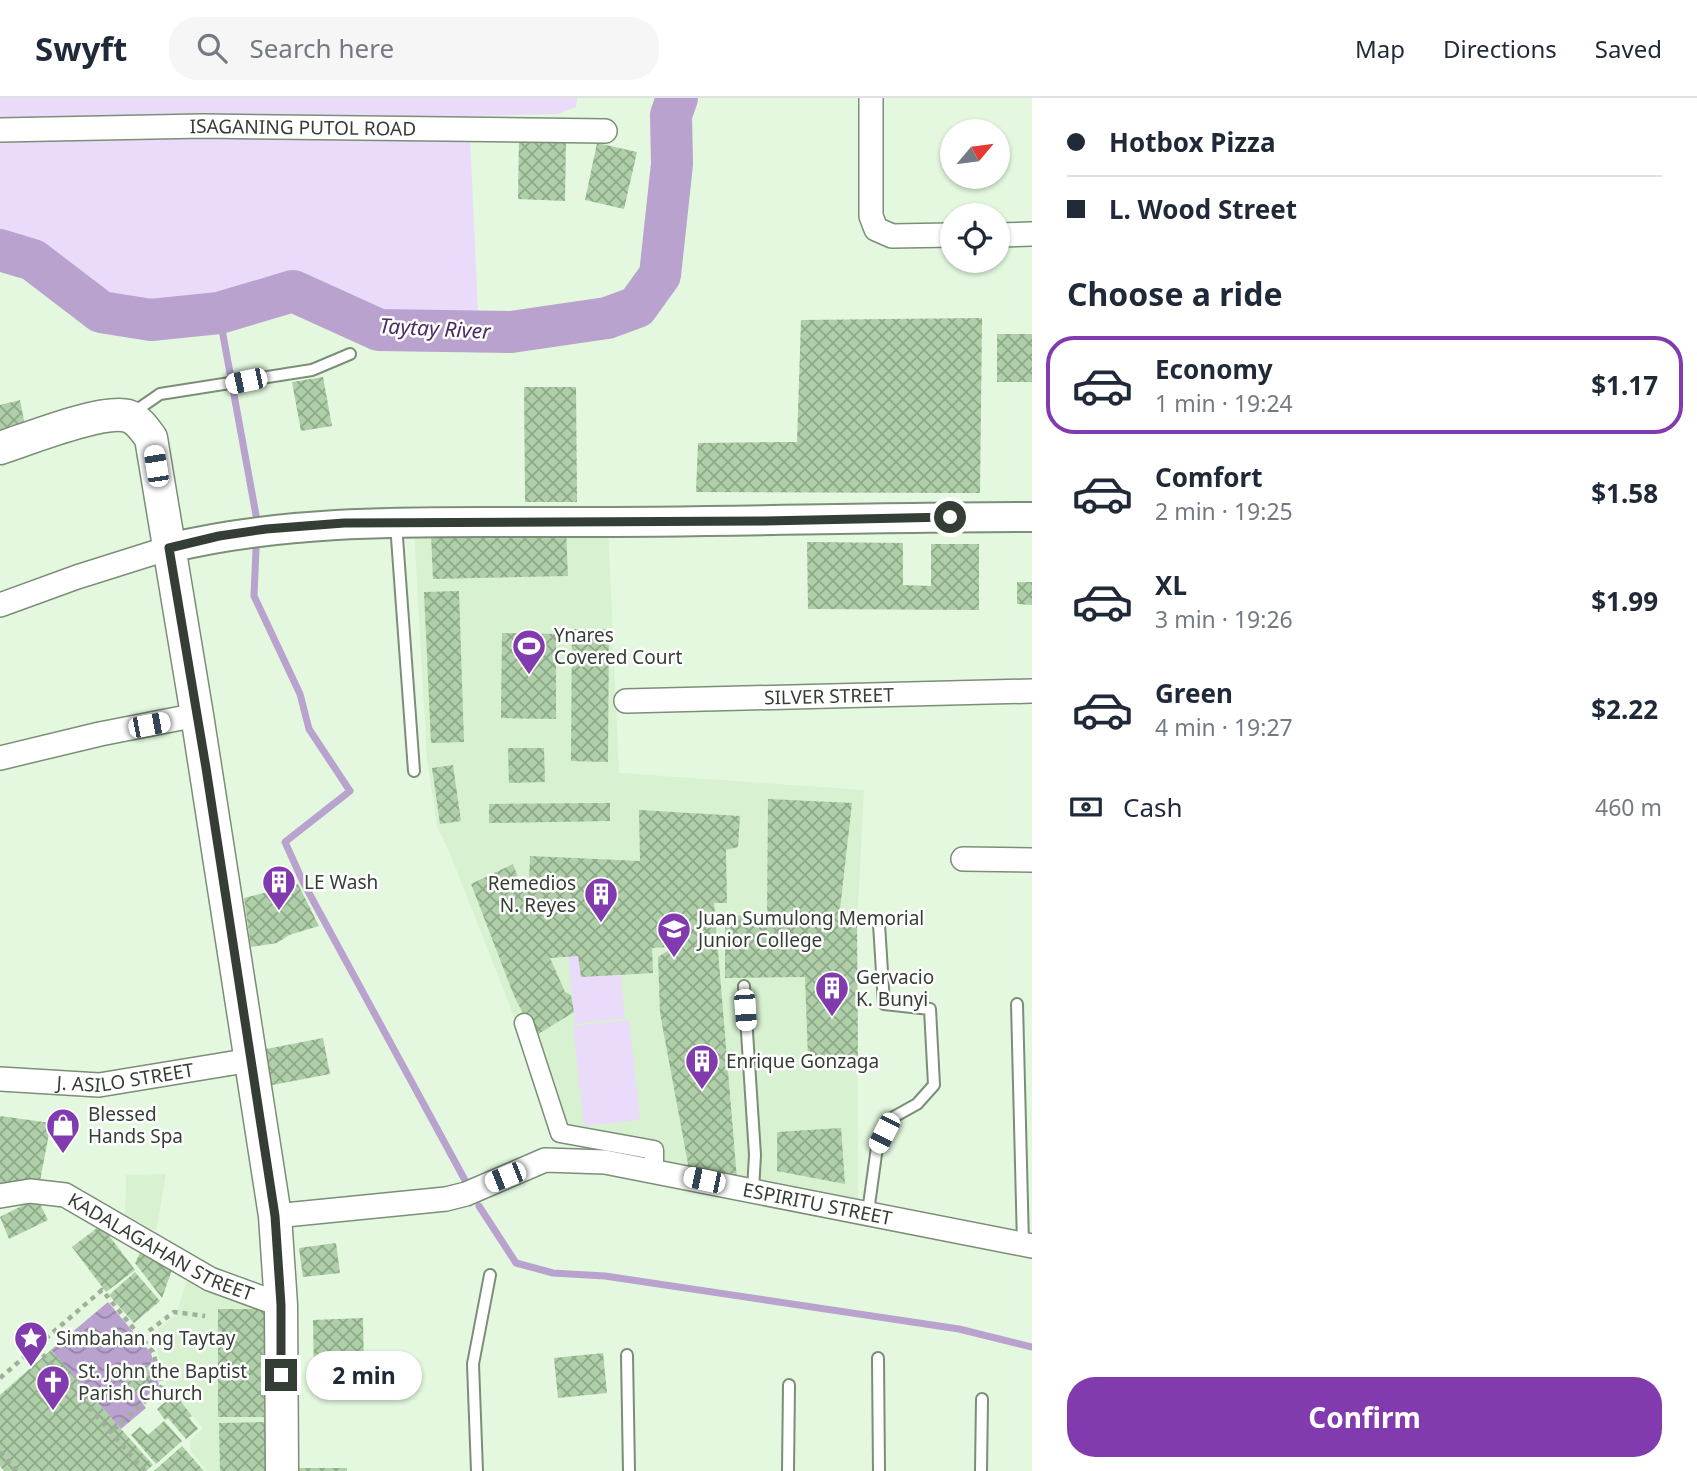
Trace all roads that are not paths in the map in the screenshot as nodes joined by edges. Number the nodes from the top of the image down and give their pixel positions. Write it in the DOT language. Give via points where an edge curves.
graph roads {
  1 [pos="871,98"];
  2 [pos="0,130"];
  3 [pos="605,131"];
  4 [pos="1010,234"];
  5 [pos="1032,234"];
  6 [pos="940,235"];
  7 [pos="350,354"];
  8 [pos="129,416"];
  9 [pos="0,448"];
  10 [pos="1032,517"];
  11 [pos="396,524"];
  12 [pos="169,548"];
  13 [pos="0,605"];
  14 [pos="1032,691"];
  15 [pos="626,701"];
  16 [pos="197,716"];
  17 [pos="0,758"];
  18 [pos="414,771"];
  19 [pos="963,859"];
  20 [pos="1032,860"];
  21 [pos="879,923"];
  22 [pos="744,986"];
  23 [pos="1017,1004"];
  24 [pos="524,1023"];
  25 [pos="251,1060"];
  26 [pos="0,1079"];
  27 [pos="654,1170"];
  28 [pos="752,1190"];
  29 [pos="0,1196"];
  30 [pos="868,1212"];
  31 [pos="275,1216"];
  32 [pos="1028,1245"];
  33 [pos="490,1275"];
  34 [pos="281,1305"];
  35 [pos="627,1354"];
  36 [pos="878,1358"];
  37 [pos="789,1385"];
  38 [pos="982,1399"];
  39 [pos="282,1471"];
  40 [pos="477,1471"];
  41 [pos="629,1471"];
  42 [pos="788,1471"];
  43 [pos="879,1471"];
  44 [pos="981,1471"];
  1 -- 6 [label="street" via="871,216 876,229 892,236"];
  2 -- 3 [label="street, ISAGANING PUTOL ROAD" via="202,126"];
  4 -- 5 [label="street"];
  7 -- 8 [label="lane" via="312,370 160,394"];
  8 -- 9 [label="main road" via="106,414"];
  8 -- 12 [label="main road" via="151,438"];
  10 -- 11 [label="street"];
  11 -- 12 [label="street" via="266,529"];
  11 -- 18 [label="lane"];
  12 -- 13 [label="street"];
  12 -- 16 [label="main road"];
  14 -- 15 [label="street, SILVER STREET"];
  16 -- 17 [label="street"];
  16 -- 25 [label="main road"];
  19 -- 20 [label="street"];
  21 -- 30 [label="lane" via="884,1004 930,1009 934,1085 917,1104 890,1119 877,1147"];
  22 -- 28 [label="lane" via="755,1155"];
  23 -- 32 [label="lane"];
  24 -- 27 [label="street" via="560,1133 654,1150"];
  25 -- 26 [label="street, J. ASILO STREET" via="99,1085"];
  25 -- 31 [label="main road"];
  27 -- 28 [label="street, ESPIRITU STREET"];
  27 -- 31 [label="street, ESPIRITU STREET" via="545,1160 446,1199"];
  28 -- 30 [label="street, ESPIRITU STREET"];
  29 -- 34 [label="street, KADALAGAHAN STREET" via="30,1191 65,1195 210,1279"];
  30 -- 32 [label="street, ESPIRITU STREET"];
  31 -- 34 [label="main road"];
  33 -- 40 [label="lane" via="473,1364"];
  34 -- 39 [label="main road"];
  35 -- 41 [label="lane"];
  36 -- 43 [label="lane"];
  37 -- 42 [label="lane"];
  38 -- 44 [label="lane"];
}
